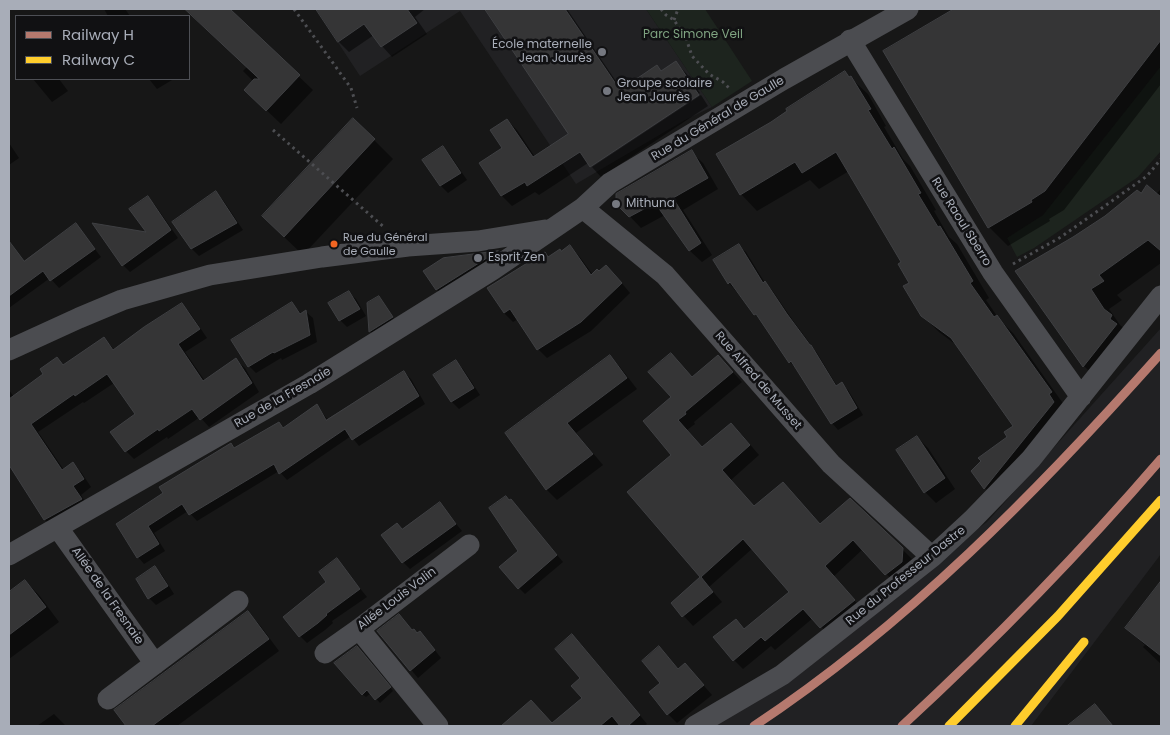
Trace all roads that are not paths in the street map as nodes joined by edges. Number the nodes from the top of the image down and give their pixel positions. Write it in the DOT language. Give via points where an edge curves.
graph roads {
  1 [pos="908,9"];
  2 [pos="850,40"];
  3 [pos="583,208"];
  4 [pos="550,229"];
  5 [pos="1161,296"];
  6 [pos="9,350"];
  7 [pos="1081,397"];
  8 [pos="58,528"];
  9 [pos="469,545"];
  10 [pos="9,555"];
  11 [pos="932,557"];
  12 [pos="238,601"];
  13 [pos="359,629"];
  14 [pos="325,653"];
  15 [pos="155,664"];
  16 [pos="108,699"];
  17 [pos="438,726"];
  18 [pos="695,726"];
  1 -- 2 [label="street, Rue du Général de Gaulle"];
  2 -- 3 [label="street, Rue du Général de Gaulle" via="610,183"];
  2 -- 7 [label="street, Rue Raoul Sberro" via="993,273"];
  3 -- 4 [label="street, Rue du Général de Gaulle"];
  3 -- 11 [label="street, Rue Alfred de Musset" via="665,275 831,464"];
  4 -- 6 [label="street, Rue du Général de Gaulle" via="478,241 314,258 210,275 122,300"];
  4 -- 8 [label="street, Rue de la Fresnaie" via="492,270 309,384"];
  5 -- 7 [label="street, Rue du Professeur Dastre"];
  7 -- 11 [label="street, Rue du Professeur Dastre" via="1031,459"];
  8 -- 10 [label="street, Rue de la Fresnaie"];
  8 -- 15 [label="street, Allée de la Fresnaie"];
  9 -- 13 [label="street, Allée Louis Valin"];
  11 -- 18 [label="street, Rue du Professeur Dastre" via="782,675"];
  12 -- 15 [label="street"];
  13 -- 14 [label="street, Allée Louis Valin"];
  13 -- 17 [label="street"];
  15 -- 16 [label="street"];
}
